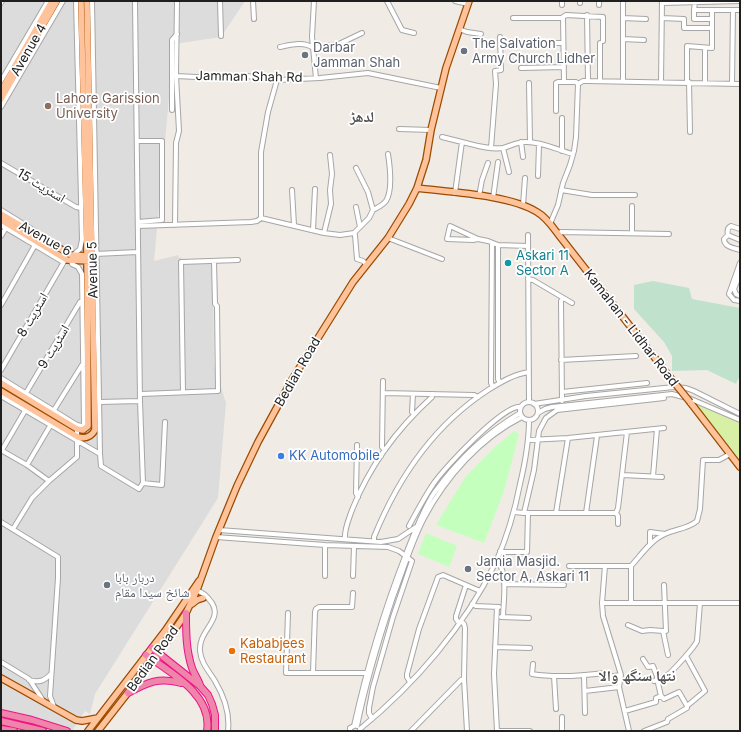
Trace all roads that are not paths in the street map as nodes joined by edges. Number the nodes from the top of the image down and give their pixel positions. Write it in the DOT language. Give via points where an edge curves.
graph roads {
  1 [pos="48,1"];
  2 [pos="52,1"];
  3 [pos="57,1"];
  4 [pos="62,1"];
  5 [pos="76,1"];
  6 [pos="81,1"];
  7 [pos="87,1"];
  8 [pos="92,1"];
  9 [pos="135,1"];
  10 [pos="177,1"];
  11 [pos="220,1"];
  12 [pos="253,1"];
  13 [pos="314,1"];
  14 [pos="387,1"];
  15 [pos="455,1"];
  16 [pos="623,1"];
  17 [pos="715,1"];
  18 [pos="723,1"];
  19 [pos="662,2"];
  20 [pos="678,2"];
  21 [pos="695,2"];
  22 [pos="705,2"];
  23 [pos="740,2"];
  24 [pos="468,3"];
  25 [pos="694,10"];
  26 [pos="712,10"];
  27 [pos="733,10"];
  28 [pos="740,10"];
  29 [pos="587,15"];
  30 [pos="512,18"];
  31 [pos="563,18"];
  32 [pos="623,18"];
  33 [pos="662,18"];
  34 [pos="254,19"];
  35 [pos="646,19"];
  36 [pos="712,19"];
  37 [pos="712,28"];
  38 [pos="458,29"];
  39 [pos="362,32"];
  40 [pos="414,33"];
  41 [pos="177,34"];
  42 [pos="481,34"];
  43 [pos="221,36"];
  44 [pos="500,37"];
  45 [pos="623,39"];
  46 [pos="644,40"];
  47 [pos="516,43"];
  48 [pos="563,43"];
  49 [pos="280,47"];
  50 [pos="313,48"];
  51 [pos="705,48"];
  52 [pos="564,67"];
  53 [pos="521,68"];
  54 [pos="176,76"];
  55 [pos="316,78"];
  56 [pos="277,80"];
  57 [pos="588,80"];
  58 [pos="1,81"];
  59 [pos="600,81"];
  60 [pos="623,81"];
  61 [pos="564,82"];
  62 [pos="661,82"];
  63 [pos="688,82"];
  64 [pos="529,83"];
  65 [pos="705,83"];
  66 [pos="578,84"];
  67 [pos="732,84"];
  68 [pos="740,84"];
  69 [pos="441,88"];
  70 [pos="1,91"];
  71 [pos="1,99"];
  72 [pos="1,107"];
  73 [pos="172,110"];
  74 [pos="556,111"];
  75 [pos="562,118"];
  76 [pos="399,129"];
  77 [pos="431,130"];
  78 [pos="690,132"];
  79 [pos="442,137"];
  80 [pos="137,141"];
  81 [pos="462,142"];
  82 [pos="521,142"];
  83 [pos="530,142"];
  84 [pos="539,144"];
  85 [pos="491,148"];
  86 [pos="503,148"];
  87 [pos="562,151"];
  88 [pos="388,154"];
  89 [pos="573,154"];
  90 [pos="330,155"];
  91 [pos="523,157"];
  92 [pos="498,162"];
  93 [pos="1,163"];
  94 [pos="488,163"];
  95 [pos="356,168"];
  96 [pos="509,172"];
  97 [pos="538,176"];
  98 [pos="525,178"];
  99 [pos="417,188"];
  100 [pos="315,189"];
  101 [pos="292,190"];
  102 [pos="561,190"];
  103 [pos="455,192"];
  104 [pos="635,195"];
  105 [pos="479,196"];
  106 [pos="493,198"];
  107 [pos="523,205"];
  108 [pos="632,206"];
  109 [pos="356,207"];
  110 [pos="81,208"];
  111 [pos="1,210"];
  112 [pos="373,210"];
  113 [pos="1,214"];
  114 [pos="261,218"];
  115 [pos="1,220"];
  116 [pos="138,224"];
  117 [pos="550,224"];
  118 [pos="1,225"];
  119 [pos="175,225"];
  120 [pos="294,225"];
  121 [pos="360,227"];
  122 [pos="6,228"];
  123 [pos="740,229"];
  124 [pos="313,230"];
  125 [pos="324,233"];
  126 [pos="354,233"];
  127 [pos="632,233"];
  128 [pos="558,234"];
  129 [pos="669,234"];
  130 [pos="528,235"];
  131 [pos="728,235"];
  132 [pos="1,236"];
  133 [pos="388,238"];
  134 [pos="478,239"];
  135 [pos="84,240"];
  136 [pos="740,240"];
  137 [pos="492,243"];
  138 [pos="50,244"];
  139 [pos="35,245"];
  140 [pos="498,245"];
  141 [pos="528,246"];
  142 [pos="740,250"];
  143 [pos="138,252"];
  144 [pos="91,257"];
  145 [pos="442,259"];
  146 [pos="68,260"];
  147 [pos="238,260"];
  148 [pos="214,261"];
  149 [pos="740,263"];
  150 [pos="366,264"];
  151 [pos="740,274"];
  152 [pos="85,279"];
  153 [pos="528,279"];
  154 [pos="738,295"];
  155 [pos="730,297"];
  156 [pos="563,298"];
  157 [pos="740,301"];
  158 [pos="82,302"];
  159 [pos="572,303"];
  160 [pos="1,306"];
  161 [pos="636,356"];
  162 [pos="561,360"];
  163 [pos="84,365"];
  164 [pos="1,370"];
  165 [pos="529,372"];
  166 [pos="1,378"];
  167 [pos="383,381"];
  168 [pos="1,383"];
  169 [pos="500,383"];
  170 [pos="647,383"];
  171 [pos="493,387"];
  172 [pos="1,391"];
  173 [pos="183,392"];
  174 [pos="562,392"];
  175 [pos="26,393"];
  176 [pos="383,393"];
  177 [pos="141,394"];
  178 [pos="412,394"];
  179 [pos="432,394"];
  180 [pos="1,396"];
  181 [pos="478,397"];
  182 [pos="664,398"];
  183 [pos="562,399"];
  184 [pos="140,401"];
  185 [pos="99,402"];
  186 [pos="532,403"];
  187 [pos="562,405"];
  188 [pos="521,407"];
  189 [pos="27,409"];
  190 [pos="54,410"];
  191 [pos="538,413"];
  192 [pos="414,414"];
  193 [pos="740,414"];
  194 [pos="521,415"];
  195 [pos="530,420"];
  196 [pos="740,420"];
  197 [pos="165,422"];
  198 [pos="50,426"];
  199 [pos="97,426"];
  200 [pos="664,428"];
  201 [pos="77,429"];
  202 [pos="656,429"];
  203 [pos="627,432"];
  204 [pos="597,436"];
  205 [pos="568,438"];
  206 [pos="78,439"];
  207 [pos="529,440"];
  208 [pos="538,441"];
  209 [pos="357,445"];
  210 [pos="1,450"];
  211 [pos="385,450"];
  212 [pos="100,454"];
  213 [pos="730,454"];
  214 [pos="357,455"];
  215 [pos="381,456"];
  216 [pos="27,465"];
  217 [pos="740,467"];
  218 [pos="623,475"];
  219 [pos="653,476"];
  220 [pos="662,477"];
  221 [pos="49,481"];
  222 [pos="143,483"];
  223 [pos="358,497"];
  224 [pos="514,512"];
  225 [pos="526,513"];
  226 [pos="556,513"];
  227 [pos="586,513"];
  228 [pos="616,513"];
  229 [pos="1,522"];
  230 [pos="618,524"];
  231 [pos="410,526"];
  232 [pos="418,526"];
  233 [pos="13,529"];
  234 [pos="219,530"];
  235 [pos="408,533"];
  236 [pos="289,534"];
  237 [pos="665,534"];
  238 [pos="216,537"];
  239 [pos="321,537"];
  240 [pos="345,539"];
  241 [pos="413,540"];
  242 [pos="374,541"];
  243 [pos="289,542"];
  244 [pos="381,542"];
  245 [pos="650,544"];
  246 [pos="323,545"];
  247 [pos="354,546"];
  248 [pos="381,547"];
  249 [pos="500,551"];
  250 [pos="406,557"];
  251 [pos="496,562"];
  252 [pos="569,566"];
  253 [pos="605,566"];
  254 [pos="631,566"];
  255 [pos="325,576"];
  256 [pos="353,576"];
  257 [pos="466,584"];
  258 [pos="504,584"];
  259 [pos="564,585"];
  260 [pos="664,585"];
  261 [pos="480,591"];
  262 [pos="194,592"];
  263 [pos="353,593"];
  264 [pos="203,598"];
  265 [pos="211,601"];
  266 [pos="602,602"];
  267 [pos="631,602"];
  268 [pos="664,602"];
  269 [pos="700,603"];
  270 [pos="740,603"];
  271 [pos="472,604"];
  272 [pos="190,606"];
  273 [pos="498,607"];
  274 [pos="503,607"];
  275 [pos="288,613"];
  276 [pos="186,614"];
  277 [pos="497,618"];
  278 [pos="503,618"];
  279 [pos="529,618"];
  280 [pos="460,622"];
  281 [pos="628,625"];
  282 [pos="663,632"];
  283 [pos="495,647"];
  284 [pos="152,648"];
  285 [pos="530,648"];
  286 [pos="159,653"];
  287 [pos="146,655"];
  288 [pos="668,655"];
  289 [pos="686,656"];
  290 [pos="643,659"];
  291 [pos="153,660"];
  292 [pos="1,662"];
  293 [pos="533,664"];
  294 [pos="313,673"];
  295 [pos="367,673"];
  296 [pos="52,674"];
  297 [pos="620,675"];
  298 [pos="554,676"];
  299 [pos="584,676"];
  300 [pos="1,678"];
  301 [pos="29,679"];
  302 [pos="464,680"];
  303 [pos="656,680"];
  304 [pos="410,682"];
  305 [pos="184,684"];
  306 [pos="200,686"];
  307 [pos="620,687"];
  308 [pos="585,691"];
  309 [pos="128,693"];
  310 [pos="662,696"];
  311 [pos="45,702"];
  312 [pos="687,706"];
  313 [pos="54,707"];
  314 [pos="556,709"];
  315 [pos="625,711"];
  316 [pos="585,713"];
  317 [pos="1,714"];
  318 [pos="562,717"];
  319 [pos="98,718"];
  320 [pos="372,719"];
  321 [pos="1,721"];
  322 [pos="358,728"];
  323 [pos="1,729"];
  324 [pos="467,730"];
  325 [pos="14,731"];
  326 [pos="43,731"];
  327 [pos="67,731"];
  328 [pos="88,731"];
  329 [pos="98,731"];
  330 [pos="207,731"];
  331 [pos="215,731"];
  332 [pos="228,731"];
  333 [pos="350,731"];
  334 [pos="411,731"];
  335 [pos="462,731"];
  336 [pos="497,731"];
  337 [pos="530,731"];
  338 [pos="562,731"];
  339 [pos="629,731"];
  340 [pos="644,731"];
  1 -- 58 [label="street"];
  2 -- 70 [label="main road, Avenue 4"];
  3 -- 71 [label="main road, Avenue 4"];
  4 -- 72 [label="street"];
  5 -- 110 [label="street"];
  6 -- 135 [label="main road, Avenue 5"];
  7 -- 144 [label="main road, Avenue 5"];
  8 -- 144 [label="street"];
  9 -- 80 [label="street"];
  10 -- 41 [label="street"];
  11 -- 43 [label="street"];
  12 -- 34 [label="street"];
  13 -- 50 [label="street"];
  14 -- 40 [label="street" via="402,30"];
  15 -- 24 [label="street"];
  16 -- 32 [label="street"];
  17 -- 18 [label="street"];
  17 -- 22 [label="street"];
  18 -- 23 [label="street"];
  19 -- 20 [label="street"];
  19 -- 33 [label="street"];
  20 -- 21 [label="street"];
  21 -- 22 [label="street"];
  21 -- 25 [label="street"];
  24 -- 38 [label="main road, Bedian Road"];
  25 -- 26 [label="street"];
  25 -- 36 [label="street" via="694,19"];
  26 -- 27 [label="street"];
  26 -- 36 [label="street"];
  27 -- 28 [label="street"];
  27 -- 67 [label="street"];
  29 -- 31 [label="street" via="566,15"];
  29 -- 57 [label="street"];
  29 -- 59 [label="street" via="603,17"];
  30 -- 31 [label="street"];
  31 -- 48 [label="street"];
  32 -- 35 [label="street"];
  32 -- 45 [label="street"];
  33 -- 37 [label="street" via="684,18 684,28"];
  33 -- 62 [label="street"];
  36 -- 37 [label="street"];
  37 -- 51 [label="street" via="712,48"];
  38 -- 42 [label="street"];
  38 -- 69 [label="main road, Bedian Road"];
  39 -- 50 [label="street" via="339,44"];
  41 -- 54 [label="street"];
  41 -- 73 [label="street" via="172,40"];
  44 -- 85 [label="street" via="501,70 494,71 496,84"];
  45 -- 46 [label="street"];
  45 -- 60 [label="street"];
  47 -- 48 [label="street"];
  48 -- 52 [label="street"];
  49 -- 50 [label="street" via="294,44"];
  50 -- 55 [label="street"];
  51 -- 63 [label="street" via="687,46"];
  51 -- 65 [label="street"];
  52 -- 53 [label="street"];
  52 -- 61 [label="street"];
  54 -- 56 [label="street, Jamman Shah Rd" via="237,80 247,76"];
  54 -- 119 [label="street" via="179,131 176,143"];
  55 -- 56 [label="street, Jamman Shah Rd"];
  55 -- 69 [label="street, Jamman Shah Rd" via="351,76 368,72"];
  56 -- 114 [label="street" via="261,152"];
  57 -- 59 [label="street"];
  57 -- 66 [label="street"];
  59 -- 60 [label="street"];
  60 -- 62 [label="street"];
  61 -- 66 [label="street"];
  61 -- 74 [label="street" via="556,83"];
  62 -- 63 [label="street"];
  63 -- 65 [label="street"];
  63 -- 78 [label="street"];
  64 -- 83 [label="street"];
  65 -- 67 [label="street"];
  66 -- 89 [label="street"];
  67 -- 68 [label="street"];
  69 -- 77 [label="main road, Bedian Road"];
  75 -- 87 [label="street"];
  76 -- 77 [label="street"];
  77 -- 99 [label="main road, Bedian Road" via="426,160"];
  79 -- 81 [label="street"];
  80 -- 116 [label="street"];
  80 -- 116 [label="street" via="162,142 162,220"];
  81 -- 85 [label="street"];
  81 -- 103 [label="street"];
  82 -- 83 [label="street"];
  82 -- 86 [label="street"];
  82 -- 91 [label="street"];
  83 -- 84 [label="street"];
  84 -- 87 [label="street"];
  84 -- 97 [label="street"];
  85 -- 86 [label="street"];
  86 -- 96 [label="street"];
  87 -- 89 [label="street"];
  88 -- 112 [label="street" via="389,194 386,202"];
  89 -- 102 [label="street"];
  90 -- 125 [label="street" via="331,204"];
  92 -- 106 [label="street"];
  93 -- 110 [label="street, اسٹریٹ 15"];
  94 -- 105 [label="street"];
  95 -- 112 [label="street" via="368,192"];
  98 -- 107 [label="street"];
  99 -- 103 [label="main road, Kamahan - Lidhar Road"];
  99 -- 133 [label="main road, Bedian Road"];
  100 -- 124 [label="street"];
  101 -- 120 [label="street"];
  102 -- 104 [label="street" via="592,195"];
  102 -- 117 [label="street"];
  103 -- 105 [label="main road, Kamahan - Lidhar Road"];
  105 -- 106 [label="main road, Kamahan - Lidhar Road"];
  106 -- 107 [label="main road, Kamahan - Lidhar Road"];
  107 -- 117 [label="main road, Kamahan - Lidhar Road" via="541,214"];
  108 -- 127 [label="street"];
  109 -- 121 [label="street"];
  110 -- 135 [label="street"];
  111 -- 138 [label="street" via="44,236"];
  112 -- 121 [label="street"];
  113 -- 138 [label="main road, Avenue 6"];
  114 -- 119 [label="street" via="251,222"];
  114 -- 120 [label="street"];
  115 -- 146 [label="main road, Avenue 6"];
  116 -- 119 [label="street"];
  116 -- 143 [label="street"];
  117 -- 128 [label="main road, Kamahan - Lidhar Road"];
  118 -- 122 [label="street"];
  120 -- 124 [label="street"];
  121 -- 126 [label="street"];
  122 -- 132 [label="street"];
  122 -- 139 [label="street"];
  123 -- 131 [label="street" via="731,226"];
  124 -- 125 [label="street"];
  125 -- 126 [label="street"];
  126 -- 150 [label="street" via="357,259"];
  127 -- 128 [label="street"];
  127 -- 129 [label="street"];
  128 -- 213 [label="main road, Kamahan - Lidhar Road, bridge"];
  130 -- 141 [label="street"];
  131 -- 136 [label="street"];
  131 -- 142 [label="street" via="724,239 725,244"];
  133 -- 145 [label="street"];
  133 -- 150 [label="main road, Bedian Road"];
  134 -- 134 [label="street" via="473,240 447,239 450,226"];
  134 -- 137 [label="street"];
  135 -- 144 [label="main road, Avenue 5"];
  135 -- 146 [label="street, اسٹریٹ 8" via="80,249"];
  137 -- 140 [label="street"];
  137 -- 171 [label="street"];
  138 -- 146 [label="main road, Avenue 6"];
  139 -- 146 [label="street"];
  139 -- 160 [label="street"];
  140 -- 141 [label="street"];
  140 -- 169 [label="street"];
  141 -- 153 [label="street"];
  143 -- 144 [label="street, Avenue 6"];
  143 -- 177 [label="street"];
  144 -- 146 [label="main road, Avenue 6"];
  144 -- 152 [label="main road, Avenue 5"];
  144 -- 185 [label="street"];
  144 -- 199 [label="main road, Avenue 5"];
  146 -- 152 [label="street" via="80,268"];
  146 -- 164 [label="street, اسٹریٹ 8"];
  147 -- 148 [label="street"];
  148 -- 173 [label="street" via="181,262"];
  148 -- 173 [label="street" via="218,391"];
  149 -- 155 [label="street"];
  150 -- 234 [label="main road, Bedian Road" via="293,378 258,442"];
  151 -- 154 [label="street" via="734,289"];
  152 -- 158 [label="street"];
  152 -- 201 [label="main road, Avenue 5" via="89,423 84,430"];
  153 -- 156 [label="street"];
  153 -- 165 [label="street"];
  154 -- 155 [label="street"];
  155 -- 157 [label="street"];
  156 -- 159 [label="street"];
  156 -- 162 [label="street"];
  158 -- 163 [label="street"];
  158 -- 175 [label="street, اسٹریٹ 9"];
  161 -- 162 [label="street"];
  162 -- 174 [label="street"];
  163 -- 190 [label="street"];
  163 -- 190 [label="street" via="84,425 77,425"];
  165 -- 169 [label="street" via="517,374"];
  165 -- 186 [label="street"];
  166 -- 175 [label="street"];
  167 -- 176 [label="street"];
  168 -- 201 [label="main road"];
  169 -- 171 [label="street"];
  170 -- 174 [label="street"];
  171 -- 181 [label="street"];
  172 -- 189 [label="main road"];
  173 -- 177 [label="street"];
  174 -- 183 [label="street"];
  175 -- 190 [label="street"];
  176 -- 178 [label="street"];
  176 -- 211 [label="street" via="382,447"];
  177 -- 184 [label="street"];
  178 -- 179 [label="street"];
  178 -- 192 [label="street"];
  179 -- 181 [label="street"];
  179 -- 192 [label="street" via="432,397"];
  180 -- 189 [label="street"];
  181 -- 242 [label="street" via="441,429 412,464 385,510"];
  182 -- 208 [label="street" via="557,410 543,422"];
  183 -- 186 [label="street"];
  183 -- 187 [label="street"];
  183 -- 193 [label="street" via="674,387 686,388"];
  184 -- 185 [label="street"];
  184 -- 222 [label="street"];
  185 -- 199 [label="street"];
  186 -- 188 [label="street"];
  186 -- 191 [label="street" via="538,408"];
  187 -- 191 [label="street" via="548,407"];
  187 -- 196 [label="street" via="672,394 691,399"];
  188 -- 194 [label="street"];
  188 -- 231 [label="street" via="495,421 456,456 434,483"];
  189 -- 198 [label="street"];
  189 -- 206 [label="main road"];
  189 -- 210 [label="street"];
  191 -- 195 [label="street"];
  192 -- 211 [label="street"];
  194 -- 195 [label="street"];
  194 -- 232 [label="street" via="506,421 481,441 455,468 434,495"];
  194 -- 241 [label="street" via="472,453 458,469 437,497"];
  195 -- 207 [label="street"];
  197 -- 222 [label="street" via="162,485"];
  198 -- 206 [label="street"];
  198 -- 216 [label="street"];
  199 -- 206 [label="main road" via="89,436"];
  199 -- 212 [label="street"];
  200 -- 202 [label="street"];
  201 -- 206 [label="street"];
  202 -- 203 [label="street"];
  202 -- 219 [label="street"];
  203 -- 204 [label="street"];
  203 -- 218 [label="street"];
  204 -- 205 [label="street"];
  204 -- 227 [label="street"];
  205 -- 208 [label="street"];
  205 -- 226 [label="street"];
  206 -- 212 [label="street"];
  206 -- 221 [label="street" via="77,457"];
  207 -- 208 [label="street"];
  207 -- 224 [label="street"];
  208 -- 225 [label="street"];
  209 -- 214 [label="street"];
  210 -- 216 [label="street"];
  211 -- 215 [label="street"];
  212 -- 222 [label="street" via="101,466 139,489"];
  213 -- 217 [label="main road, Kamahan - Lidhar Road"];
  213 -- 237 [label="street" via="719,460 702,460 700,509 697,521"];
  214 -- 215 [label="street"];
  214 -- 223 [label="street"];
  215 -- 223 [label="street"];
  216 -- 221 [label="street"];
  218 -- 219 [label="street"];
  218 -- 228 [label="street"];
  219 -- 220 [label="street"];
  221 -- 233 [label="street" via="32,498"];
  223 -- 240 [label="street" via="345,530"];
  224 -- 225 [label="street"];
  224 -- 249 [label="street"];
  225 -- 226 [label="street"];
  225 -- 249 [label="street" via="527,552"];
  226 -- 227 [label="street"];
  227 -- 228 [label="street"];
  228 -- 230 [label="street"];
  229 -- 233 [label="street"];
  232 -- 235 [label="street"];
  232 -- 241 [label="street"];
  233 -- 296 [label="street" via="58,557"];
  234 -- 236 [label="street"];
  234 -- 238 [label="main road, Bedian Road"];
  235 -- 241 [label="street"];
  235 -- 244 [label="street" via="395,540"];
  236 -- 239 [label="street"];
  236 -- 243 [label="street"];
  237 -- 245 [label="street"];
  237 -- 245 [label="street" via="650,532"];
  238 -- 243 [label="street"];
  238 -- 262 [label="main road, Bedian Road" via="203,576"];
  239 -- 240 [label="street"];
  239 -- 246 [label="street"];
  240 -- 242 [label="street"];
  241 -- 250 [label="street"];
  242 -- 244 [label="street"];
  243 -- 246 [label="street"];
  244 -- 248 [label="street"];
  245 -- 254 [label="street"];
  246 -- 247 [label="street"];
  246 -- 255 [label="street"];
  247 -- 248 [label="street"];
  247 -- 256 [label="street"];
  248 -- 250 [label="street" via="396,549"];
  249 -- 251 [label="street"];
  250 -- 295 [label="street" via="380,625"];
  250 -- 320 [label="street" via="413,562 379,662 369,702"];
  250 -- 322 [label="street" via="372,666"];
  251 -- 258 [label="street" via="502,569"];
  251 -- 261 [label="street"];
  252 -- 253 [label="street"];
  253 -- 254 [label="street"];
  253 -- 266 [label="street"];
  254 -- 267 [label="street"];
  257 -- 261 [label="street"];
  257 -- 280 [label="street" via="456,616 456,620"];
  257 -- 304 [label="street" via="443,575 437,578 407,674"];
  258 -- 259 [label="street"];
  258 -- 274 [label="street"];
  260 -- 268 [label="street"];
  261 -- 271 [label="street"];
  262 -- 264 [label="street"];
  262 -- 265 [label="street" via="206,595"];
  262 -- 272 [label="main road, Bedian Road"];
  262 -- 284 [label="main road"];
  263 -- 294 [label="street" via="352,607 316,609"];
  264 -- 265 [label="street"];
  264 -- 272 [label="main road"];
  265 -- 332 [label="street" via="215,610 214,616 204,633 201,654 224,698"];
  266 -- 267 [label="street"];
  266 -- 297 [label="street" via="603,616"];
  267 -- 268 [label="street"];
  268 -- 269 [label="street"];
  268 -- 282 [label="street" via="666,631"];
  269 -- 270 [label="street"];
  269 -- 289 [label="street" via="696,643"];
  271 -- 273 [label="street"];
  271 -- 280 [label="street"];
  272 -- 276 [label="main road, Bedian Road"];
  273 -- 274 [label="street"];
  273 -- 277 [label="street"];
  274 -- 278 [label="street"];
  275 -- 294 [label="street" via="286,673"];
  276 -- 286 [label="main road, Bedian Road"];
  276 -- 306 [label="highway" via="188,654"];
  277 -- 278 [label="street"];
  277 -- 283 [label="street"];
  278 -- 279 [label="street"];
  280 -- 302 [label="street" via="465,628"];
  280 -- 304 [label="street"];
  281 -- 282 [label="street" via="642,631"];
  282 -- 288 [label="street"];
  283 -- 285 [label="street"];
  283 -- 336 [label="street"];
  284 -- 286 [label="highway"];
  284 -- 287 [label="main road"];
  286 -- 291 [label="main road, Bedian Road"];
  286 -- 306 [label="highway"];
  287 -- 291 [label="highway"];
  287 -- 319 [label="main road"];
  289 -- 303 [label="street" via="669,674"];
  289 -- 312 [label="street" via="705,691"];
  290 -- 303 [label="street" via="648,667 653,666"];
  291 -- 305 [label="highway"];
  291 -- 309 [label="main road, Bedian Road"];
  292 -- 301 [label="street"];
  293 -- 298 [label="street" via="532,674"];
  294 -- 295 [label="street"];
  295 -- 322 [label="street"];
  296 -- 301 [label="street" via="41,681"];
  296 -- 313 [label="street" via="50,696"];
  297 -- 299 [label="street" via="606,677 605,673"];
  297 -- 307 [label="street"];
  298 -- 299 [label="street"];
  298 -- 314 [label="street"];
  299 -- 308 [label="street"];
  300 -- 311 [label="main road"];
  301 -- 311 [label="street"];
  302 -- 324 [label="street"];
  302 -- 334 [label="street" via="461,680"];
  303 -- 310 [label="street"];
  304 -- 320 [label="street"];
  305 -- 309 [label="highway" via="166,679 153,680"];
  305 -- 330 [label="highway" via="203,704"];
  306 -- 331 [label="highway" via="212,704 216,721"];
  307 -- 308 [label="street"];
  307 -- 315 [label="street"];
  308 -- 316 [label="street"];
  309 -- 329 [label="main road, Bedian Road"];
  310 -- 312 [label="street" via="664,699 679,692"];
  310 -- 315 [label="street" via="656,698 656,702"];
  311 -- 313 [label="main road"];
  312 -- 340 [label="street" via="667,722"];
  313 -- 319 [label="main road" via="76,720"];
  315 -- 339 [label="street"];
  317 -- 327 [label="highway"];
  318 -- 338 [label="street"];
  319 -- 328 [label="main road"];
  320 -- 322 [label="street"];
  321 -- 326 [label="highway"];
  322 -- 333 [label="street" via="350,728"];
  323 -- 325 [label="highway"];
  324 -- 335 [label="street"];
  336 -- 337 [label="street"];
}
